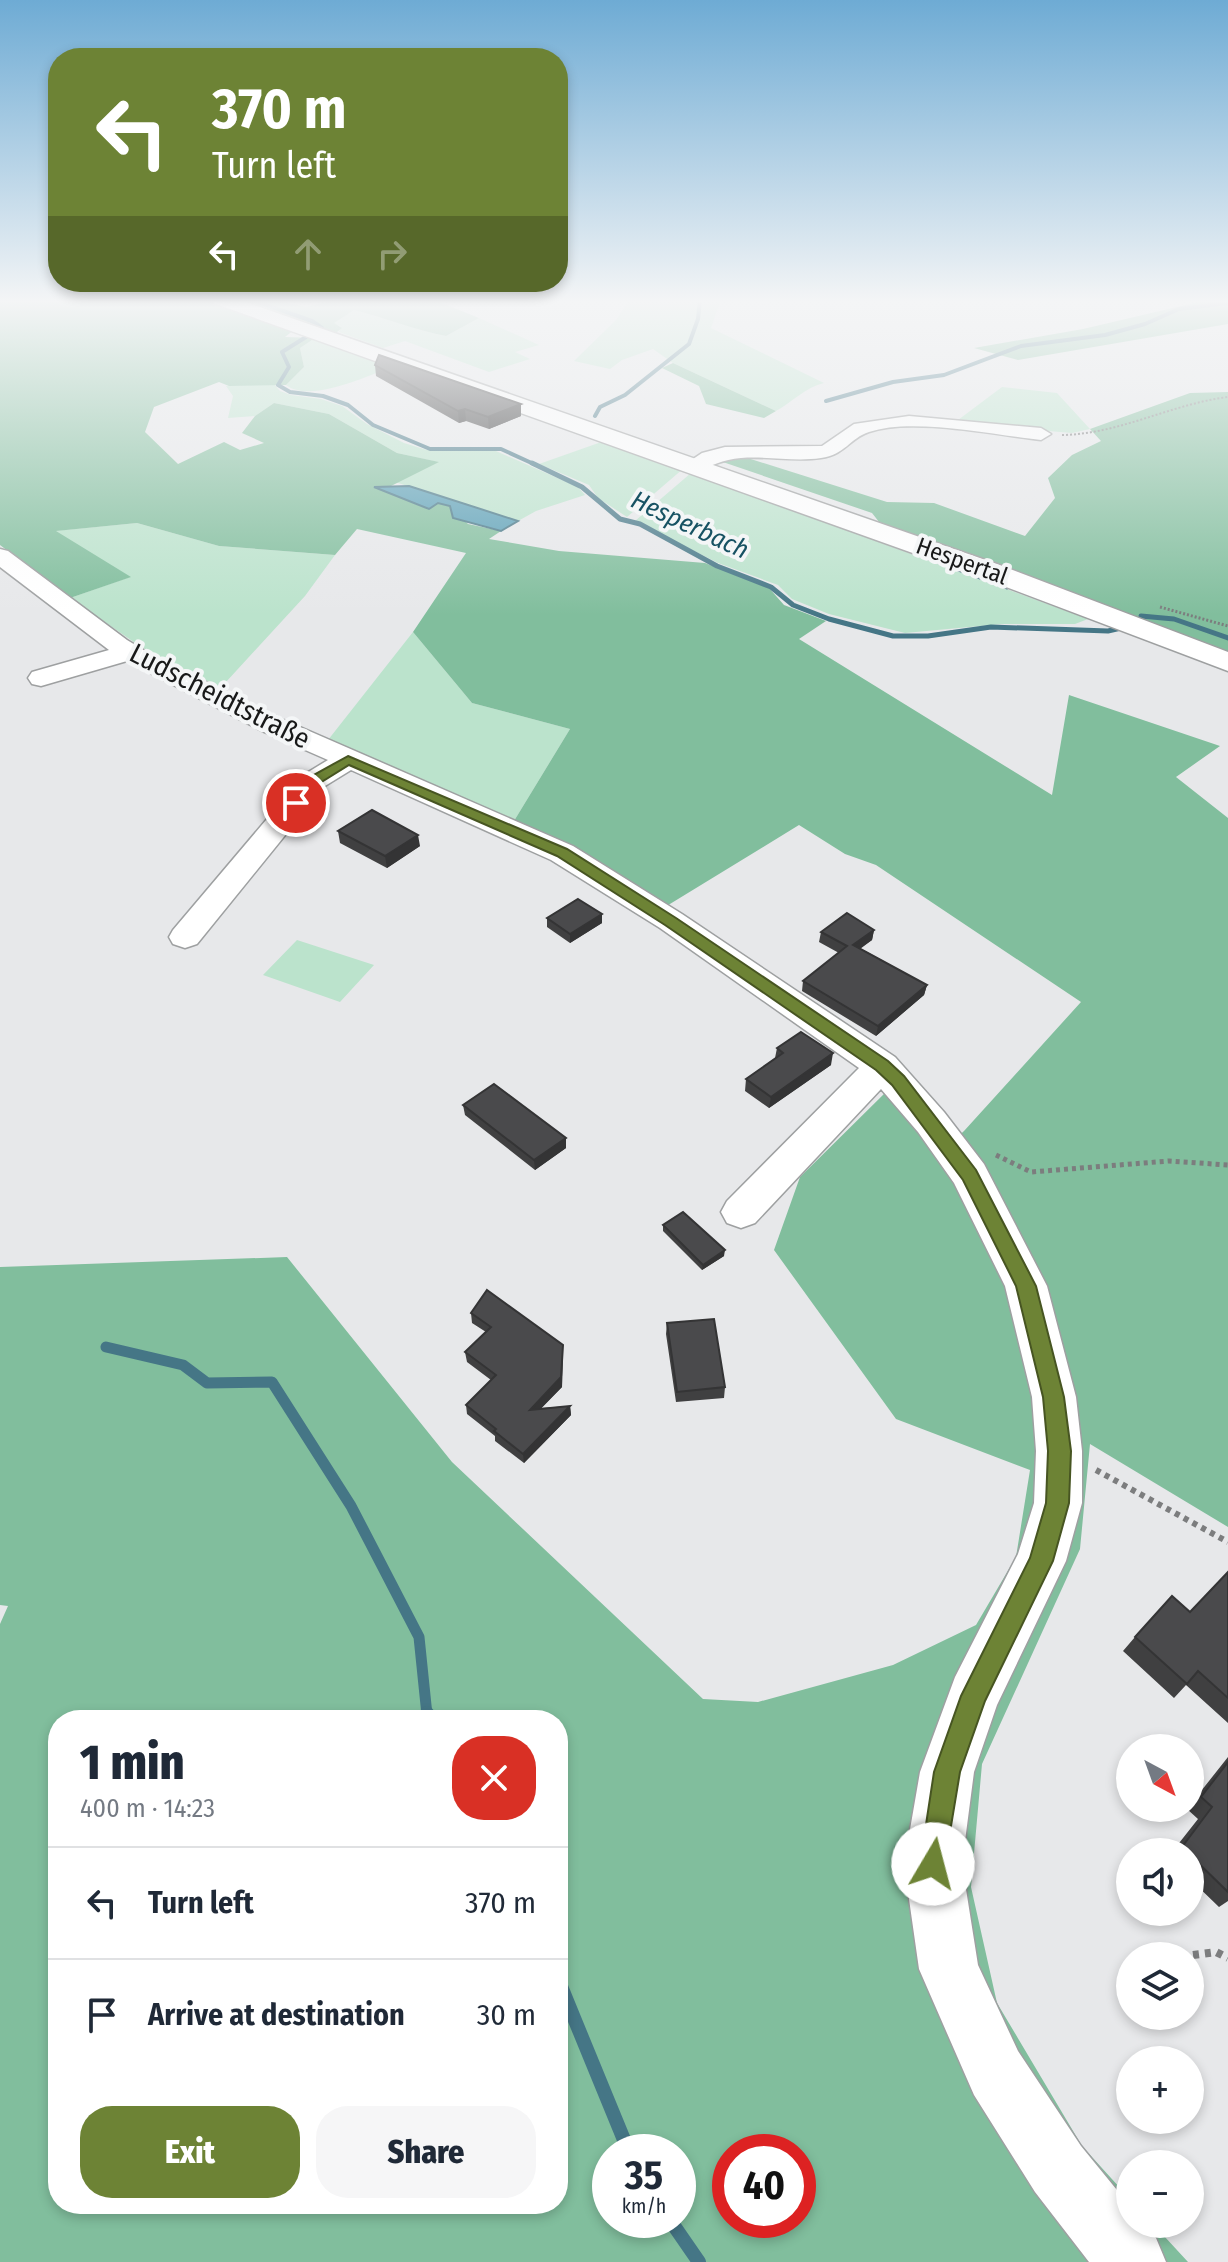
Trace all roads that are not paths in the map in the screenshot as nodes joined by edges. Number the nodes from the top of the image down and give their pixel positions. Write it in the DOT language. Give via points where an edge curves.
graph roads {
  1 [pos="531,405"];
  2 [pos="1041,434"];
  3 [pos="694,465"];
  4 [pos="0,556"];
  5 [pos="130,652"];
  6 [pos="1228,662"];
  7 [pos="41,678"];
  8 [pos="348,760"];
  9 [pos="185,937"];
  10 [pos="882,1066"];
  11 [pos="741,1212"];
  12 [pos="1132,2262"];
  1 -- 3 [label="main road, Hespertal"];
  2 -- 3 [label="street" via="933,423 873,425 853,431 836,449 731,452"];
  3 -- 6 [label="main road, Hespertal"];
  4 -- 5 [label="street, Ludscheidtstraße"];
  5 -- 7 [label="street"];
  5 -- 8 [label="street, Ludscheidtstraße"];
  8 -- 9 [label="street" via="315,780"];
  8 -- 10 [label="street, Ludscheidtstraße" via="562,853"];
  10 -- 11 [label="street"];
  10 -- 12 [label="street, Ludscheidtstraße" via="970,1175 1026,1286 1054,1397 1059,1451 1058,1503 1041,1561 974,1696 947,1772 933,1864 949,1969 996,2073 1058,2169"];
}
